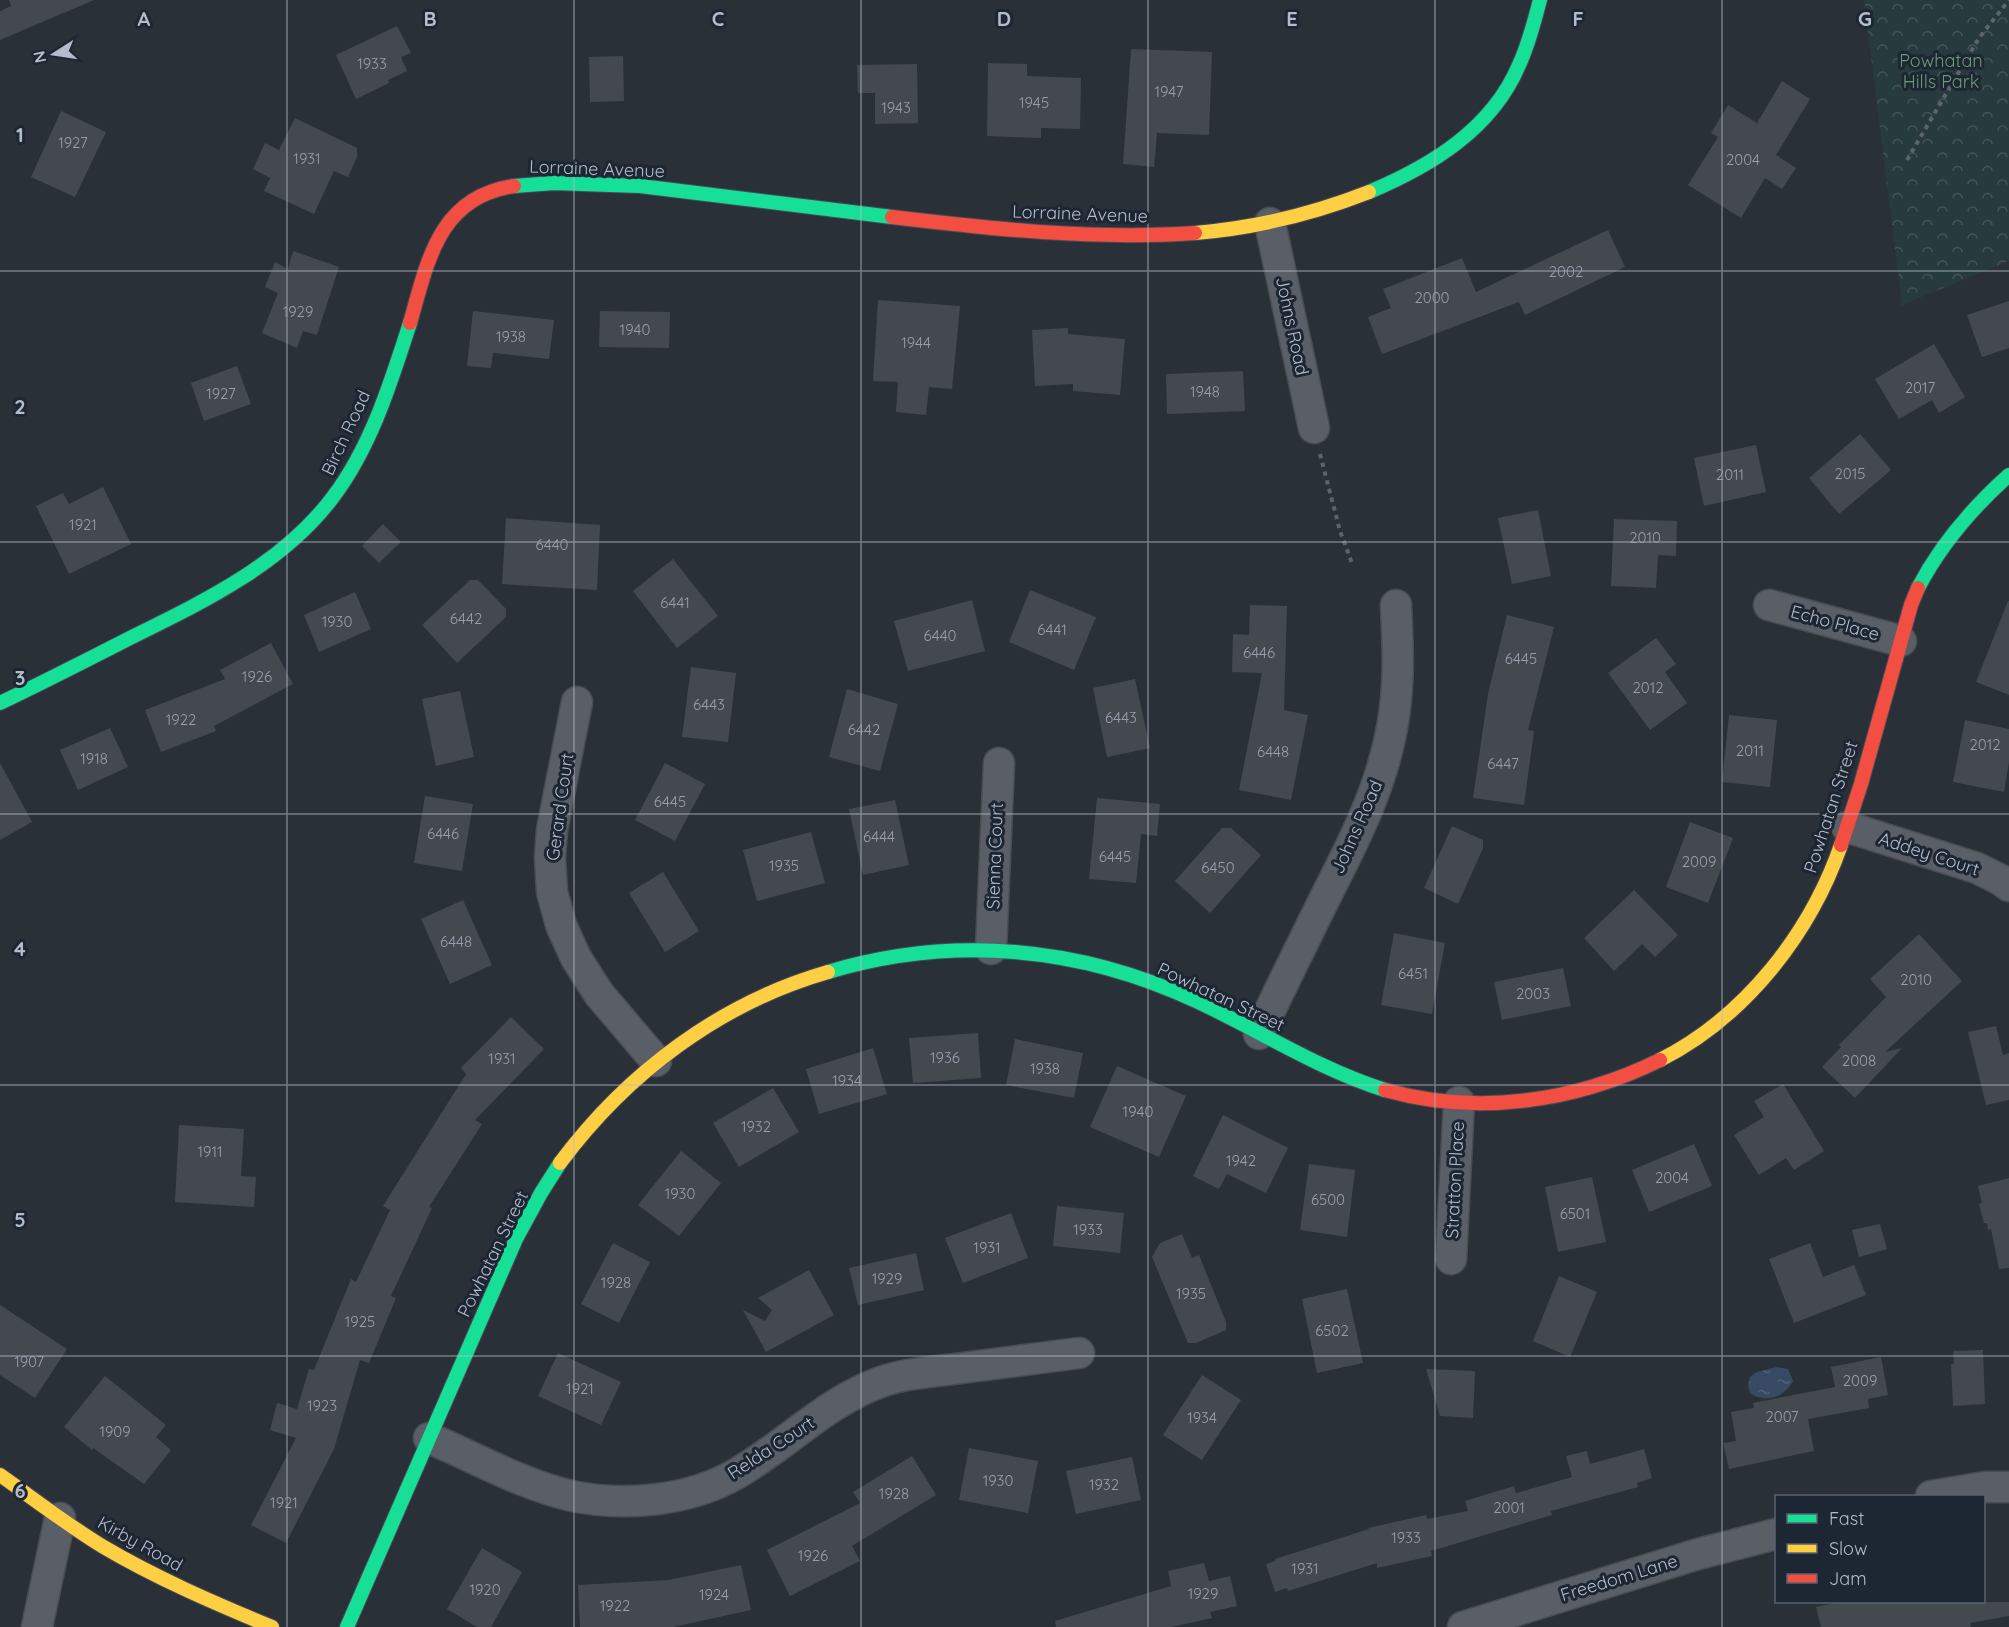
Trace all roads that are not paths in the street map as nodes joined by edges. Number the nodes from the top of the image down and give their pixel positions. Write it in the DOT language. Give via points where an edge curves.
graph roads {
  1 [pos="1540,0"];
  2 [pos="516,185"];
  3 [pos="1270,223"];
  4 [pos="1314,429"];
  5 [pos="2009,474"];
  6 [pos="1396,605"];
  7 [pos="1769,605"];
  8 [pos="1901,641"];
  9 [pos="577,702"];
  10 [pos="0,703"];
  11 [pos="999,763"];
  12 [pos="1847,827"];
  13 [pos="2009,886"];
  14 [pos="991,950"];
  15 [pos="1259,1034"];
  16 [pos="656,1060"];
  17 [pos="1459,1102"];
  18 [pos="1451,1259"];
  19 [pos="1079,1353"];
  20 [pos="429,1438"];
  21 [pos="0,1474"];
  22 [pos="2009,1486"];
  23 [pos="1943,1495"];
  24 [pos="60,1518"];
  25 [pos="1775,1534"];
  26 [pos="37,1627"];
  27 [pos="272,1627"];
  28 [pos="347,1627"];
  29 [pos="1463,1627"];
  1 -- 3 [label="street, Lorraine Avenue" via="1521,64 1503,96 1460,142 1423,168 1393,182 1352,199"];
  2 -- 3 [label="street, Lorraine Avenue" via="634,185 943,224 1137,237"];
  2 -- 10 [label="street, Birch Road" via="474,198 452,215 443,229 364,444 340,489 311,523 225,588"];
  3 -- 4 [label="street, Johns Road"];
  5 -- 8 [label="street, Powhatan Street" via="1945,542 1917,589"];
  6 -- 15 [label="street, Johns Road" via="1400,667 1392,728 1380,777 1364,822"];
  7 -- 8 [label="street, Echo Place"];
  8 -- 12 [label="street, Powhatan Street"];
  9 -- 16 [label="street, Gerard Court" via="552,830 552,892 576,958 599,994"];
  11 -- 14 [label="street, Sienna Court"];
  12 -- 13 [label="street, Addey Court" via="1977,868"];
  12 -- 17 [label="street, Powhatan Street" via="1831,873 1791,943 1759,983 1720,1019 1679,1048 1634,1072 1590,1088 1532,1099"];
  14 -- 15 [label="street, Powhatan Street" via="1075,959 1129,974 1194,1000"];
  14 -- 16 [label="street, Powhatan Street" via="917,952 856,962 800,979 747,1002"];
  15 -- 17 [label="street, Powhatan Street" via="1377,1087"];
  16 -- 20 [label="street, Powhatan Street" via="583,1134 550,1178 516,1239"];
  17 -- 18 [label="street, Stratton Place"];
  19 -- 20 [label="street, Relda Court" via="908,1375 874,1384 842,1400 735,1475 699,1490 661,1499 573,1496 534,1484"];
  20 -- 28 [label="street, Powhatan Street"];
  21 -- 24 [label="street, Kirby Road"];
  22 -- 23 [label="street"];
  24 -- 26 [label="street"];
  24 -- 27 [label="street, Kirby Road" via="116,1554"];
  25 -- 29 [label="street, Freedom Lane" via="1698,1554"];
}
